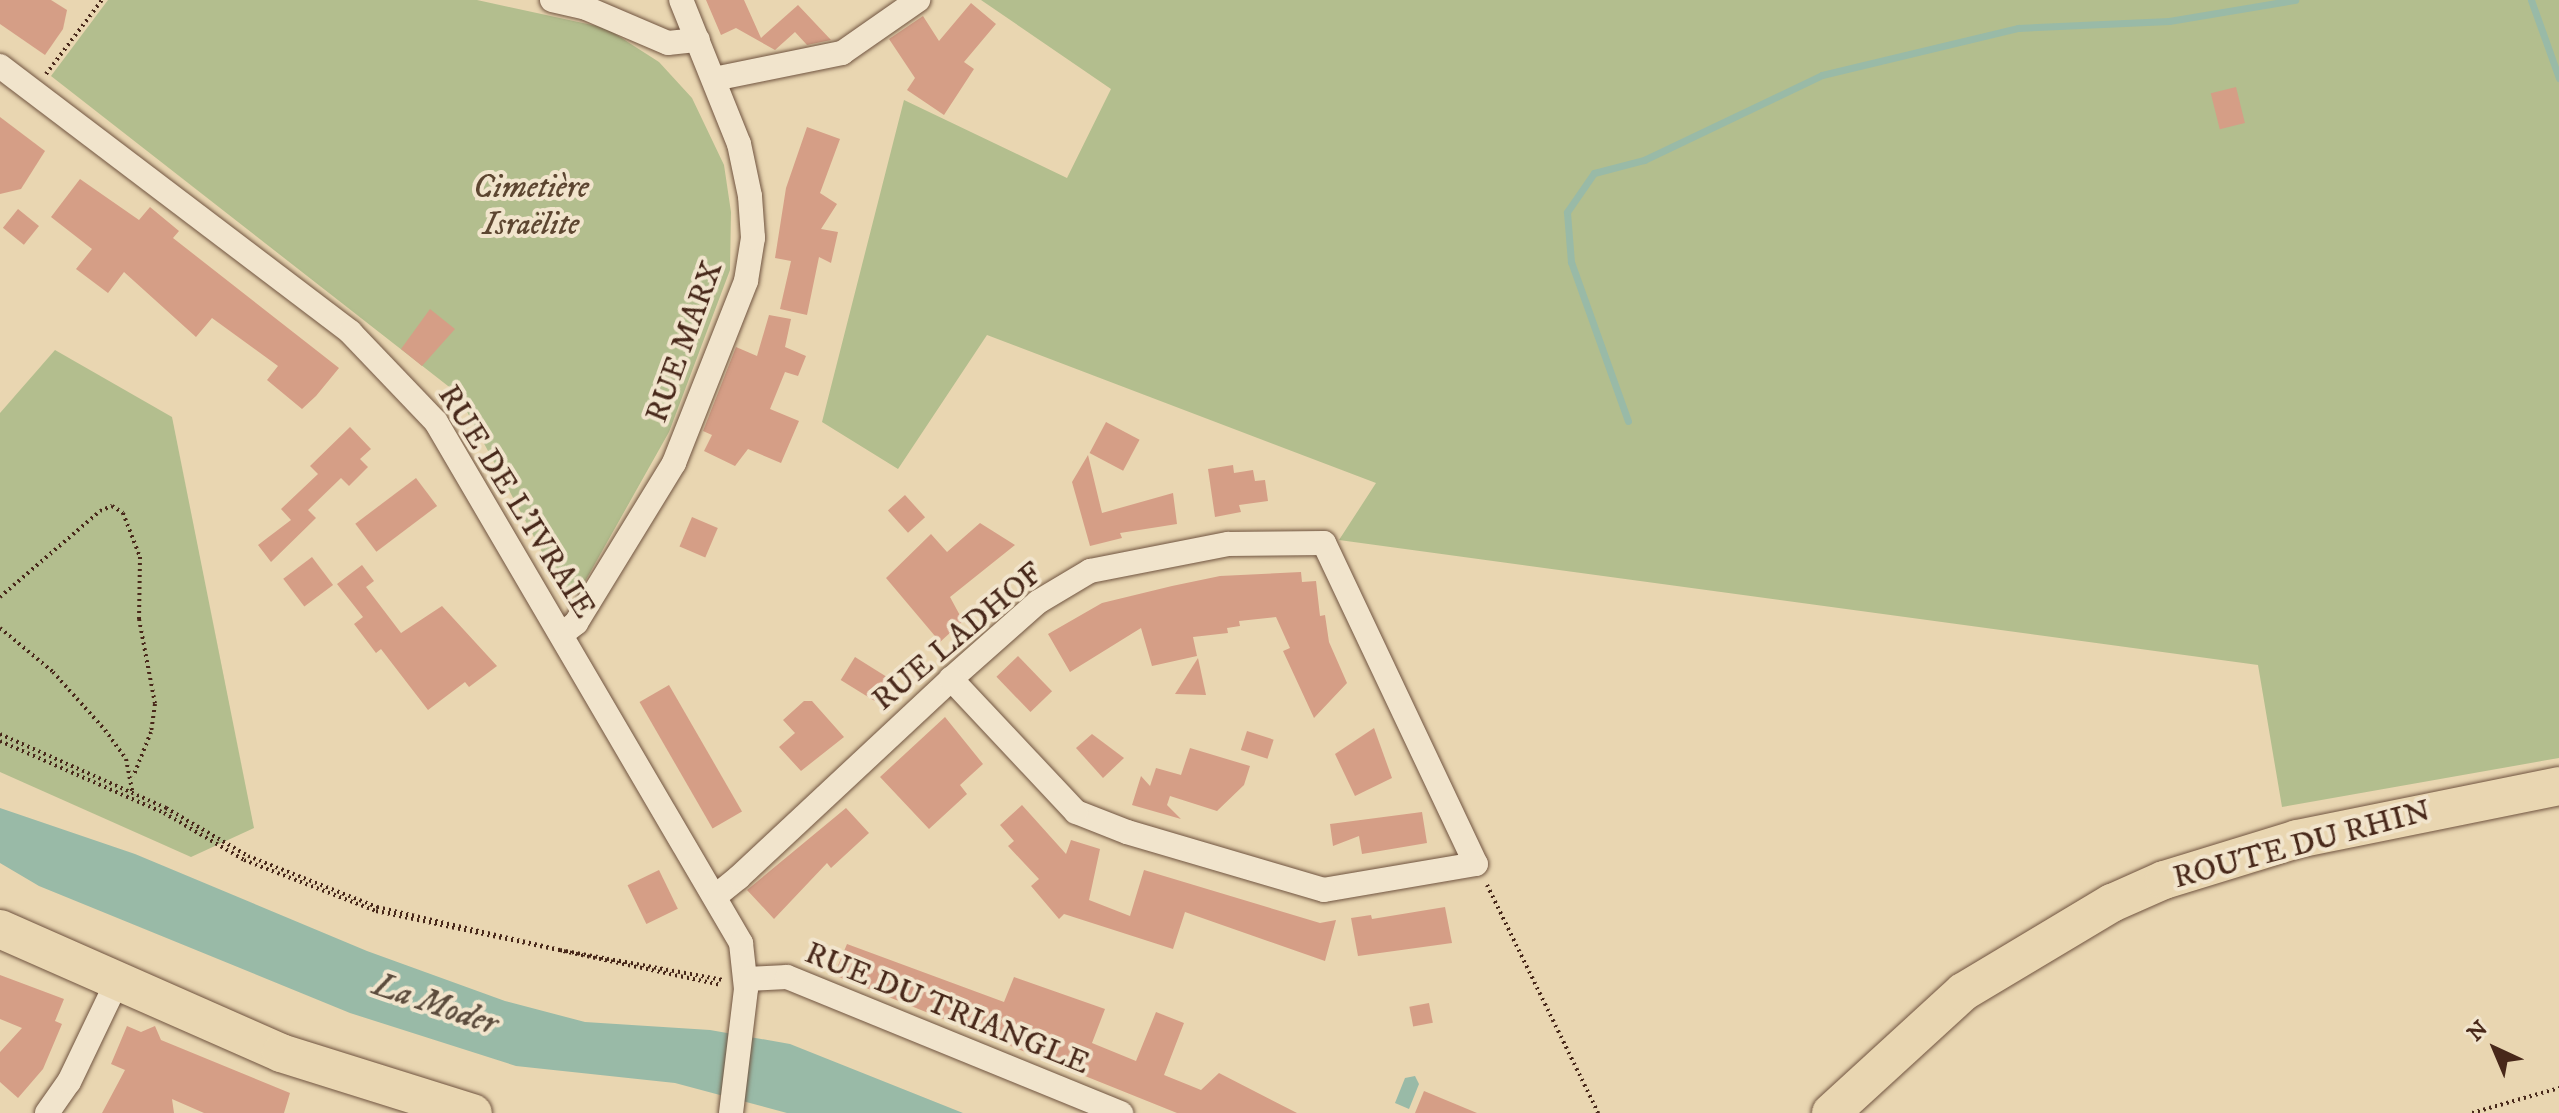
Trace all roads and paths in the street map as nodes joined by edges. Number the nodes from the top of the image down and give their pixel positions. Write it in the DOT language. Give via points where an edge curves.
graph roads {
  1 [pos="102,0"];
  2 [pos="681,0"];
  3 [pos="918,0"];
  4 [pos="565,1"];
  5 [pos="698,40"];
  6 [pos="0,66"];
  7 [pos="714,79"];
  8 [pos="35,88"];
  9 [pos="0,597"];
  10 [pos="0,628"];
  11 [pos="562,634"];
  12 [pos="951,679"];
  13 [pos="0,734"];
  14 [pos="0,741"];
  15 [pos="133,777"];
  16 [pos="2559,786"];
  17 [pos="133,793"];
  18 [pos="133,800"];
  19 [pos="1476,864"];
  20 [pos="717,895"];
  21 [pos="0,929"];
  22 [pos="117,982"];
  23 [pos="738,989"];
  24 [pos="2559,1088"];
  25 [pos="731,1112"];
  26 [pos="47,1113"];
  27 [pos="473,1113"];
  28 [pos="1121,1113"];
  29 [pos="1598,1113"];
  30 [pos="1831,1113"];
  31 [pos="2472,1113"];
  1 -- 8 [label="path"];
  2 -- 5 [label="street, RUE MARX"];
  3 -- 7 [label="street" via="842,53"];
  4 -- 5 [label="street" via="668,43"];
  5 -- 7 [label="street, RUE MARX"];
  6 -- 8 [label="street, RUE DE L'IVRAIE"];
  7 -- 11 [label="street, RUE MARX" via="739,144 750,196 753,238 746,281 674,463 576,623"];
  8 -- 11 [label="street, RUE DE L'IVRAIE" via="350,332 402,383 436,422"];
  9 -- 15 [label="path" via="100,511 112,506 123,513 140,557 139,619 155,704 151,732"];
  10 -- 15 [label="path" via="73,692 119,748"];
  11 -- 20 [label="street, RUE DE L'IVRAIE"];
  12 -- 19 [label="street" via="1076,812 1127,832 1324,890"];
  12 -- 19 [label="street, RUE LADHOF" via="1038,602 1090,571 1228,544 1324,543"];
  12 -- 20 [label="street, RUE LADHOF"];
  13 -- 17 [label="path"];
  14 -- 18 [label="path"];
  15 -- 17 [label="path"];
  16 -- 30 [label="main road, ROUTE DU RHIN" via="2297,839 2164,880 2112,903 1963,992"];
  17 -- 18 [label="path"];
  17 -- 23 [label="path" via="248,856 377,907"];
  18 -- 23 [label="path" via="244,860 376,911"];
  19 -- 29 [label="path"];
  20 -- 23 [label="street, RUE DE L'IVRAIE" via="741,943"];
  21 -- 22 [label="main road"];
  22 -- 26 [label="street" via="69,1082"];
  22 -- 27 [label="main road" via="281,1053"];
  23 -- 25 [label="street, RUE DE L'IVRAIE"];
  23 -- 28 [label="street, RUE DU TRIANGLE" via="787,977"];
  24 -- 31 [label="path"];
}
